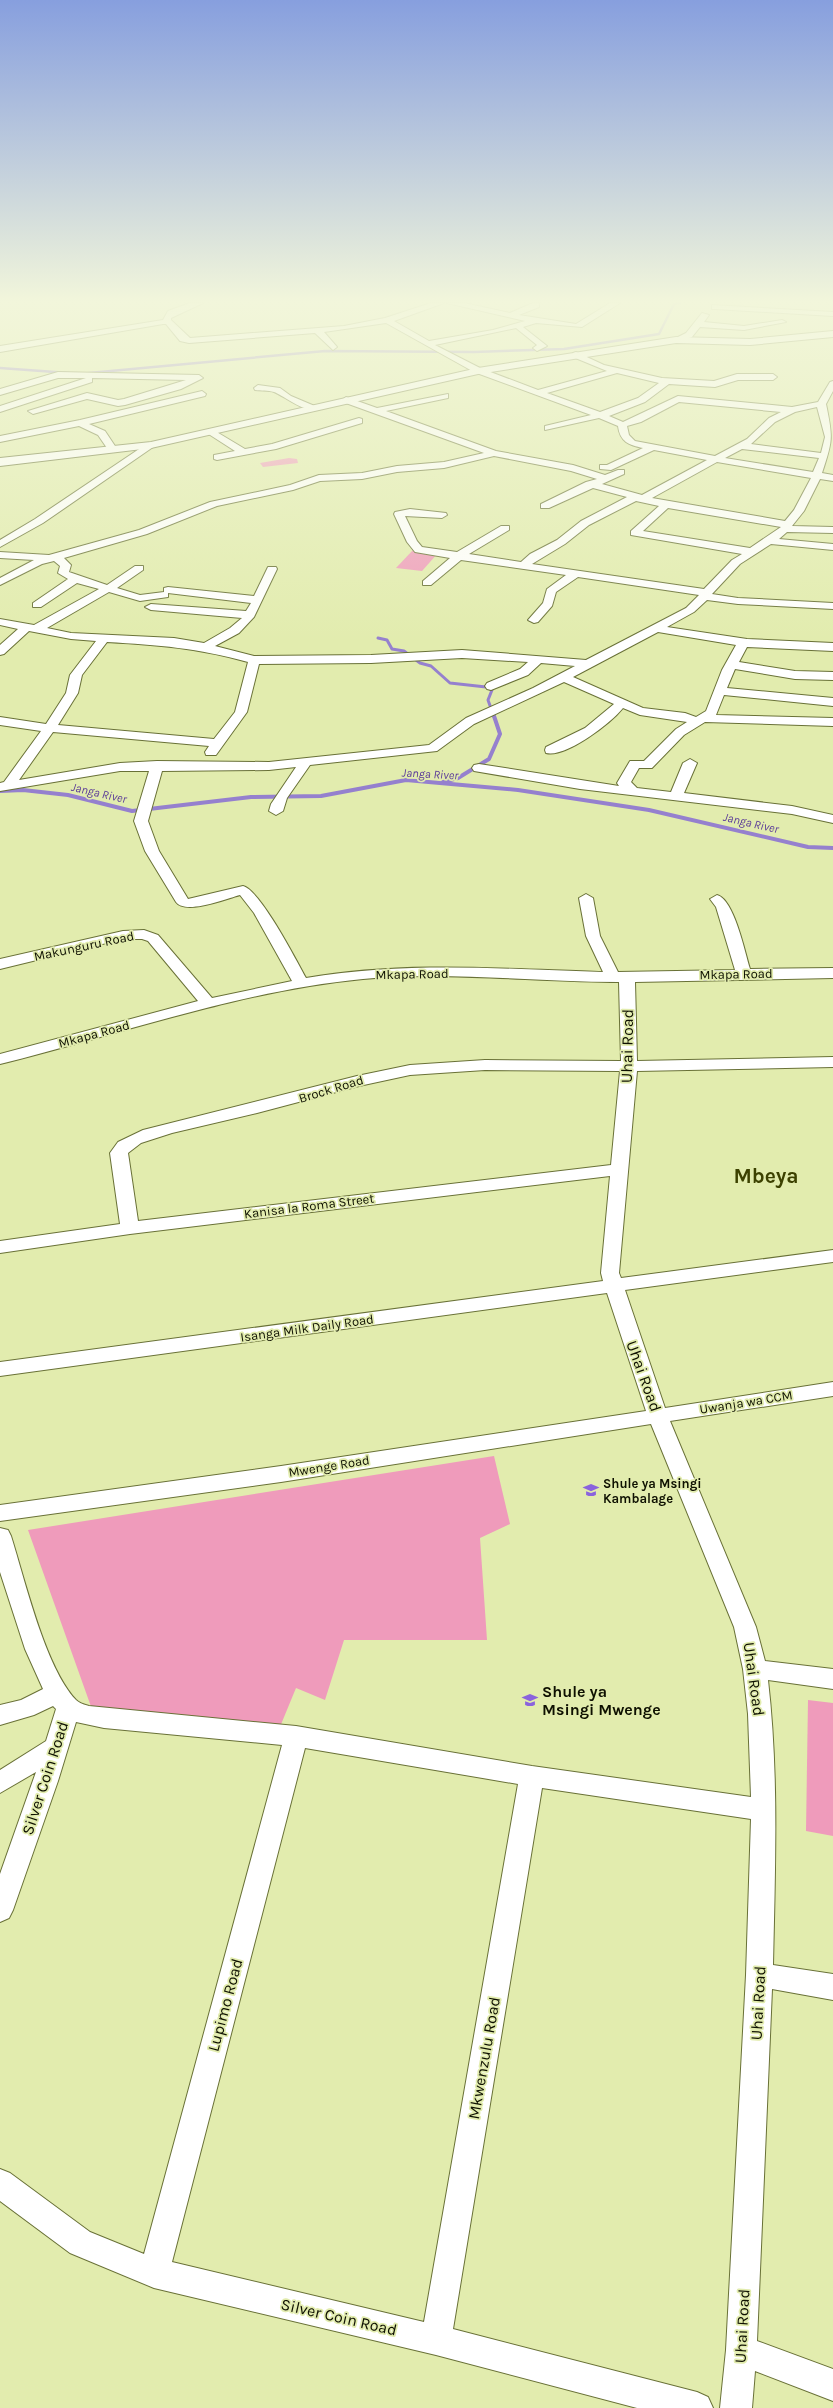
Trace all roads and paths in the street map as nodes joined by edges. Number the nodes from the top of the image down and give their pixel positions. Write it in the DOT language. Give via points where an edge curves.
graph roads {
  1 [pos="113,415"];
  2 [pos="282,415"];
  3 [pos="387,415"];
  4 [pos="599,415"];
  5 [pos="601,415"];
  6 [pos="647,415"];
  7 [pos="781,415"];
  8 [pos="825,415"];
  9 [pos="359,421"];
  10 [pos="80,423"];
  11 [pos="622,425"];
  12 [pos="548,428"];
  13 [pos="212,433"];
  14 [pos="0,439"];
  15 [pos="150,445"];
  16 [pos="742,446"];
  17 [pos="651,448"];
  18 [pos="112,449"];
  19 [pos="245,453"];
  20 [pos="494,453"];
  21 [pos="827,454"];
  22 [pos="217,457"];
  23 [pos="715,458"];
  24 [pos="0,462"];
  25 [pos="582,471"];
  26 [pos="621,472"];
  27 [pos="816,476"];
  28 [pos="603,478"];
  29 [pos="833,478"];
  30 [pos="590,484"];
  31 [pos="637,499"];
  32 [pos="666,505"];
  33 [pos="545,506"];
  34 [pos="442,515"];
  35 [pos="787,527"];
  36 [pos="505,528"];
  37 [pos="833,530"];
  38 [pos="771,541"];
  39 [pos="0,544"];
  40 [pos="833,547"];
  41 [pos="752,552"];
  42 [pos="0,555"];
  43 [pos="460,555"];
  44 [pos="54,557"];
  45 [pos="522,566"];
  46 [pos="139,568"];
  47 [pos="272,569"];
  48 [pos="575,574"];
  49 [pos="76,579"];
  50 [pos="0,582"];
  51 [pos="427,583"];
  52 [pos="109,588"];
  53 [pos="706,594"];
  54 [pos="258,600"];
  55 [pos="37,605"];
  56 [pos="833,606"];
  57 [pos="151,607"];
  58 [pos="250,615"];
  59 [pos="534,620"];
  60 [pos="0,622"];
  61 [pos="657,628"];
  62 [pos="30,629"];
  63 [pos="104,638"];
  64 [pos="743,642"];
  65 [pos="206,647"];
  66 [pos="833,647"];
  67 [pos="0,651"];
  68 [pos="538,659"];
  69 [pos="254,660"];
  70 [pos="586,664"];
  71 [pos="732,665"];
  72 [pos="833,676"];
  73 [pos="563,677"];
  74 [pos="491,686"];
  75 [pos="792,687"];
  76 [pos="833,687"];
  77 [pos="721,691"];
  78 [pos="833,702"];
  79 [pos="621,703"];
  80 [pos="701,720"];
  81 [pos="785,720"];
  82 [pos="0,721"];
  83 [pos="833,722"];
  84 [pos="50,728"];
  85 [pos="217,743"];
  86 [pos="551,750"];
  87 [pos="305,763"];
  88 [pos="690,763"];
  89 [pos="157,765"];
  90 [pos="201,766"];
  91 [pos="479,768"];
  92 [pos="4,786"];
  93 [pos="629,790"];
  94 [pos="676,796"];
  95 [pos="278,802"];
  96 [pos="833,818"];
  97 [pos="586,898"];
  98 [pos="717,899"];
  99 [pos="0,964"];
  100 [pos="833,973"];
  101 [pos="744,974"];
  102 [pos="620,977"];
  103 [pos="302,984"];
  104 [pos="209,1004"];
  105 [pos="0,1059"];
  106 [pos="833,1062"];
  107 [pos="629,1066"];
  108 [pos="619,1169"];
  109 [pos="130,1228"];
  110 [pos="0,1247"];
  111 [pos="833,1256"];
  112 [pos="613,1287"];
  113 [pos="0,1369"];
  114 [pos="833,1389"];
  115 [pos="658,1416"];
  116 [pos="0,1513"];
  117 [pos="0,1536"];
  118 [pos="755,1669"];
  119 [pos="833,1679"];
  120 [pos="63,1701"];
  121 [pos="0,1716"];
  122 [pos="296,1736"];
  123 [pos="56,1747"];
  124 [pos="532,1776"];
  125 [pos="0,1783"];
  126 [pos="764,1810"];
  127 [pos="0,1910"];
  128 [pos="759,1975"];
  129 [pos="833,1987"];
  130 [pos="0,2183"];
  131 [pos="154,2273"];
  132 [pos="436,2340"];
  133 [pos="741,2350"];
  134 [pos="833,2385"];
  135 [pos="697,2408"];
  136 [pos="736,2408"];
  1 -- 10 [label="street"];
  2 -- 13 [label="street"];
  3 -- 20 [label="street"];
  4 -- 12 [label="street"];
  5 -- 11 [label="street"];
  6 -- 11 [label="street"];
  7 -- 16 [label="street" via="772,420 754,439"];
  8 -- 21 [label="street" via="830,437"];
  9 -- 19 [label="street"];
  10 -- 14 [label="street"];
  10 -- 18 [label="street" via="102,433"];
  11 -- 17 [label="street" via="628,441"];
  13 -- 15 [label="street"];
  13 -- 19 [label="street"];
  15 -- 18 [label="street"];
  15 -- 39 [label="street" via="40,521"];
  16 -- 21 [label="street"];
  16 -- 23 [label="street"];
  17 -- 23 [label="street"];
  17 -- 25 [label="street" via="608,468 594,465"];
  18 -- 24 [label="street"];
  19 -- 22 [label="street"];
  20 -- 25 [label="street"];
  20 -- 44 [label="street" via="451,464 397,469 362,476 319,478 293,487 214,504 143,532"];
  21 -- 27 [label="street"];
  23 -- 27 [label="street"];
  23 -- 31 [label="street"];
  25 -- 28 [label="street"];
  26 -- 28 [label="street"];
  27 -- 29 [label="street"];
  27 -- 35 [label="street"];
  28 -- 30 [label="street"];
  30 -- 31 [label="street"];
  30 -- 33 [label="street"];
  31 -- 32 [label="street"];
  31 -- 45 [label="street" via="585,523 561,542 534,556"];
  32 -- 35 [label="street"];
  32 -- 41 [label="street" via="635,533"];
  34 -- 43 [label="street" via="410,512 399,514 414,546 419,550"];
  35 -- 37 [label="street"];
  35 -- 38 [label="street"];
  36 -- 43 [label="street"];
  38 -- 40 [label="street"];
  38 -- 41 [label="street"];
  41 -- 53 [label="street" via="728,569"];
  42 -- 44 [label="street"];
  43 -- 45 [label="street"];
  43 -- 51 [label="street"];
  44 -- 49 [label="street" via="66,565 63,573"];
  44 -- 50 [label="street" via="31,565"];
  45 -- 48 [label="street"];
  46 -- 52 [label="street"];
  47 -- 54 [label="street" via="261,588"];
  48 -- 53 [label="street"];
  48 -- 59 [label="street" via="551,591 548,604"];
  49 -- 52 [label="street"];
  49 -- 55 [label="street"];
  52 -- 54 [label="street" via="140,598 166,592"];
  52 -- 62 [label="street"];
  53 -- 56 [label="street" via="732,600"];
  53 -- 61 [label="street" via="690,610"];
  54 -- 58 [label="street"];
  57 -- 58 [label="street"];
  58 -- 65 [label="street" via="236,630"];
  60 -- 62 [label="street"];
  61 -- 64 [label="street"];
  61 -- 70 [label="street"];
  62 -- 63 [label="street"];
  62 -- 67 [label="street"];
  63 -- 65 [label="street" via="148,639"];
  63 -- 84 [label="street" via="76,675 70,697"];
  64 -- 66 [label="street"];
  64 -- 71 [label="street"];
  65 -- 69 [label="street"];
  68 -- 69 [label="street" via="487,655 416,655"];
  68 -- 70 [label="street"];
  68 -- 74 [label="street" via="524,672"];
  69 -- 85 [label="street" via="241,712"];
  70 -- 73 [label="street"];
  71 -- 75 [label="street"];
  71 -- 77 [label="street"];
  72 -- 75 [label="street"];
  73 -- 79 [label="street"];
  73 -- 87 [label="street" via="465,724 432,748"];
  75 -- 76 [label="street"];
  75 -- 77 [label="street"];
  75 -- 78 [label="street"];
  75 -- 81 [label="street"];
  77 -- 80 [label="street" via="711,713"];
  79 -- 80 [label="street" via="650,714 685,716"];
  79 -- 86 [label="street" via="607,717 573,742"];
  80 -- 81 [label="street"];
  80 -- 93 [label="street" via="680,732 647,765 635,764 624,783 631,787"];
  81 -- 83 [label="street"];
  82 -- 84 [label="street"];
  84 -- 85 [label="street"];
  84 -- 92 [label="street"];
  85 -- 90 [label="street"];
  87 -- 90 [label="street"];
  87 -- 95 [label="street" via="298,777"];
  88 -- 94 [label="street"];
  89 -- 90 [label="street"];
  89 -- 92 [label="street" via="107,768"];
  89 -- 103 [label="street" via="141,821 152,851 185,904 243,890 260,912"];
  91 -- 93 [label="street" via="580,785"];
  93 -- 94 [label="street"];
  94 -- 96 [label="street" via="792,810"];
  97 -- 102 [label="street" via="593,936"];
  98 -- 101 [label="street" via="723,907"];
  99 -- 104 [label="street, Makunguru Road" via="123,935 144,934 153,938"];
  100 -- 101 [label="street, Mkapa Road"];
  101 -- 102 [label="street, Mkapa Road"];
  102 -- 103 [label="street, Mkapa Road" via="395,974 346,977"];
  102 -- 107 [label="street, Uhai Road"];
  103 -- 104 [label="street, Mkapa Road"];
  104 -- 105 [label="street, Mkapa Road"];
  106 -- 107 [label="street"];
  107 -- 108 [label="street, Uhai Road"];
  107 -- 109 [label="street, Brock Road" via="482,1065 391,1073 356,1080 270,1107 146,1136 125,1145 118,1153"];
  108 -- 109 [label="street, Kanisa la Roma Street"];
  108 -- 112 [label="street, Uhai Road" via="610,1261"];
  109 -- 110 [label="street, Kanisa la Roma Street"];
  111 -- 112 [label="street, Isanga Milk Daily Road"];
  112 -- 113 [label="street, Isanga Milk Daily Road"];
  112 -- 115 [label="street, Uhai Road"];
  114 -- 115 [label="street, Uwanja wa CCM"];
  115 -- 116 [label="street, Mwenge Road" via="282,1474"];
  115 -- 118 [label="street, Uhai Road" via="745,1627"];
  117 -- 120 [label="street" via="39,1652"];
  118 -- 119 [label="street"];
  118 -- 126 [label="street, Uhai Road"];
  120 -- 121 [label="street"];
  120 -- 122 [label="street" via="87,1716"];
  120 -- 123 [label="street, Silver Coin Road"];
  122 -- 124 [label="street"];
  122 -- 131 [label="street, Lupimo Road"];
  123 -- 125 [label="street"];
  123 -- 127 [label="street, Silver Coin Road"];
  124 -- 126 [label="street"];
  124 -- 132 [label="street, Mkwenzulu Road"];
  126 -- 128 [label="street, Uhai Road"];
  128 -- 129 [label="street"];
  128 -- 133 [label="street, Uhai Road"];
  130 -- 131 [label="street, Silver Coin Road" via="80,2243"];
  131 -- 132 [label="street, Silver Coin Road"];
  132 -- 135 [label="street, Silver Coin Road"];
  133 -- 134 [label="street"];
  133 -- 136 [label="street, Uhai Road"];
}
